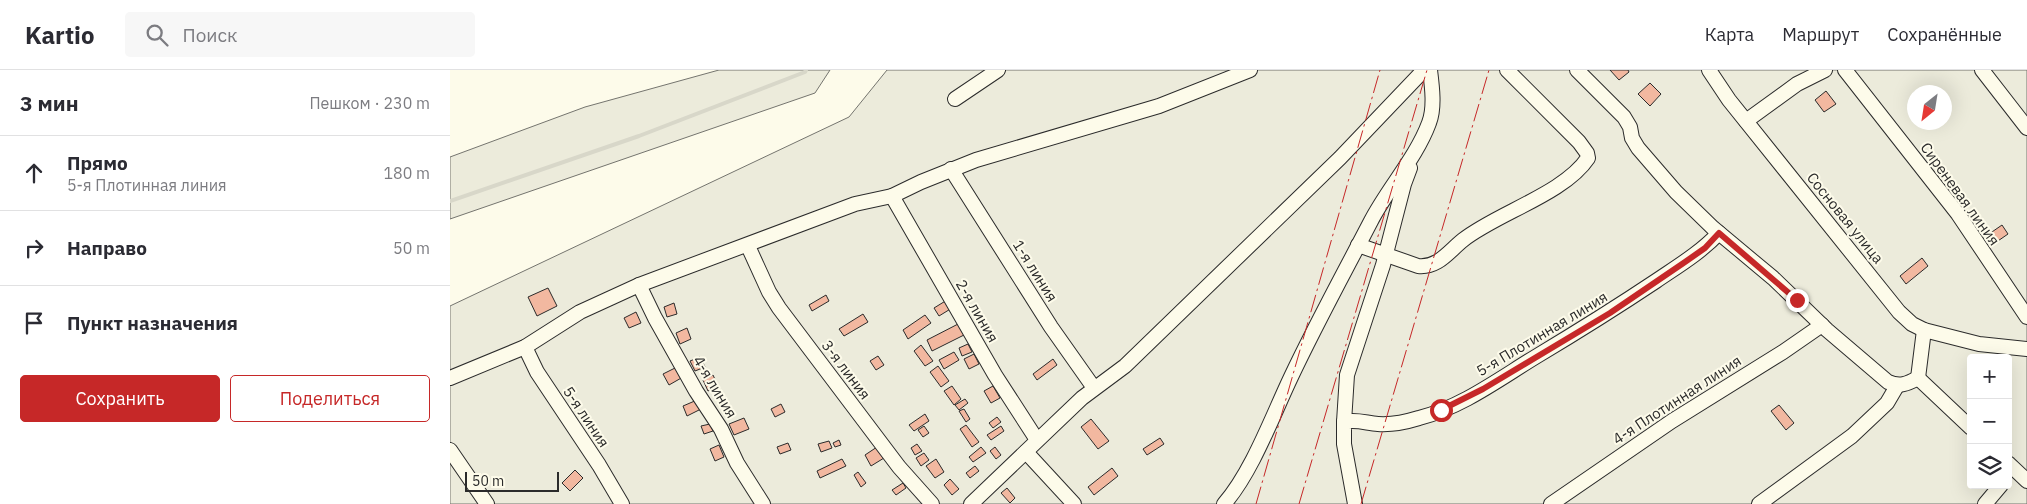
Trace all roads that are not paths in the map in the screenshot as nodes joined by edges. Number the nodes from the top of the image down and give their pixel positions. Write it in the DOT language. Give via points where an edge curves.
graph roads {
  1 [pos="998,70"];
  2 [pos="1250,70"];
  3 [pos="1424,70"];
  4 [pos="1430,70"];
  5 [pos="1507,70"];
  6 [pos="1577,70"];
  7 [pos="1709,70"];
  8 [pos="1825,70"];
  9 [pos="1845,70"];
  10 [pos="1982,70"];
  11 [pos="955,99"];
  12 [pos="1746,121"];
  13 [pos="2027,128"];
  14 [pos="1421,140"];
  15 [pos="951,169"];
  16 [pos="892,196"];
  17 [pos="1719,233"];
  18 [pos="1358,245"];
  19 [pos="748,246"];
  20 [pos="1386,255"];
  21 [pos="639,286"];
  22 [pos="2027,316"];
  23 [pos="1822,325"];
  24 [pos="1924,330"];
  25 [pos="525,347"];
  26 [pos="2027,349"];
  27 [pos="450,378"];
  28 [pos="1918,378"];
  29 [pos="1897,386"];
  30 [pos="1094,388"];
  31 [pos="1344,422"];
  32 [pos="1967,424"];
  33 [pos="1037,440"];
  34 [pos="450,450"];
  35 [pos="1026,452"];
  36 [pos="2012,471"];
  37 [pos="2027,481"];
  38 [pos="1998,489"];
  39 [pos="487,504"];
  40 [pos="622,504"];
  41 [pos="763,504"];
  42 [pos="932,504"];
  43 [pos="972,504"];
  44 [pos="1074,504"];
  45 [pos="1224,504"];
  46 [pos="1355,504"];
  47 [pos="1551,504"];
  48 [pos="1760,504"];
  49 [pos="1986,504"];
  1 -- 11 [label="street"];
  2 -- 15 [label="street" via="1159,106"];
  3 -- 30 [label="street" via="1340,158 1125,366"];
  4 -- 14 [label="street" via="1430,121"];
  5 -- 20 [label="street" via="1579,142 1588,158 1571,176 1549,191 1478,228 1436,264 1418,266"];
  6 -- 17 [label="street" via="1624,117 1645,159"];
  7 -- 12 [label="street, Сосновая улица"];
  8 -- 12 [label="street" via="1798,84"];
  9 -- 22 [label="street, Сиреневая линия" via="1958,214"];
  10 -- 13 [label="street"];
  12 -- 24 [label="street, Сосновая улица" via="1899,312"];
  14 -- 18 [label="street"];
  14 -- 20 [label="street" via="1404,184"];
  15 -- 16 [label="street"];
  15 -- 30 [label="street, 1-я линия" via="1051,327"];
  16 -- 19 [label="street" via="855,204"];
  16 -- 33 [label="street, 2-я линия" via="995,375"];
  17 -- 23 [label="street"];
  17 -- 31 [label="street, 5-я Плотинная линия" via="1705,248 1610,313 1457,403 1420,418 1394,424"];
  18 -- 20 [label="street"];
  18 -- 45 [label="street" via="1242,481"];
  19 -- 21 [label="street"];
  19 -- 42 [label="street, 3-я линия" via="779,308 899,467"];
  20 -- 31 [label="street" via="1346,374"];
  21 -- 25 [label="street" via="580,312"];
  21 -- 41 [label="street, 4-я линия"];
  23 -- 29 [label="street" via="1888,382"];
  23 -- 47 [label="street, 4-я Плотинная линия" via="1672,421"];
  24 -- 26 [label="street, Сосновая улица" via="1978,344"];
  24 -- 28 [label="street"];
  25 -- 27 [label="street"];
  25 -- 40 [label="street, 5-я линия" via="537,372"];
  28 -- 29 [label="street"];
  28 -- 32 [label="street"];
  29 -- 48 [label="street" via="1887,403 1857,431"];
  30 -- 33 [label="street"];
  31 -- 46 [label="street" via="1344,444"];
  33 -- 35 [label="street"];
  34 -- 39 [label="street"];
  35 -- 43 [label="street"];
  35 -- 44 [label="street"];
  36 -- 37 [label="street"];
  38 -- 49 [label="street"];
}
